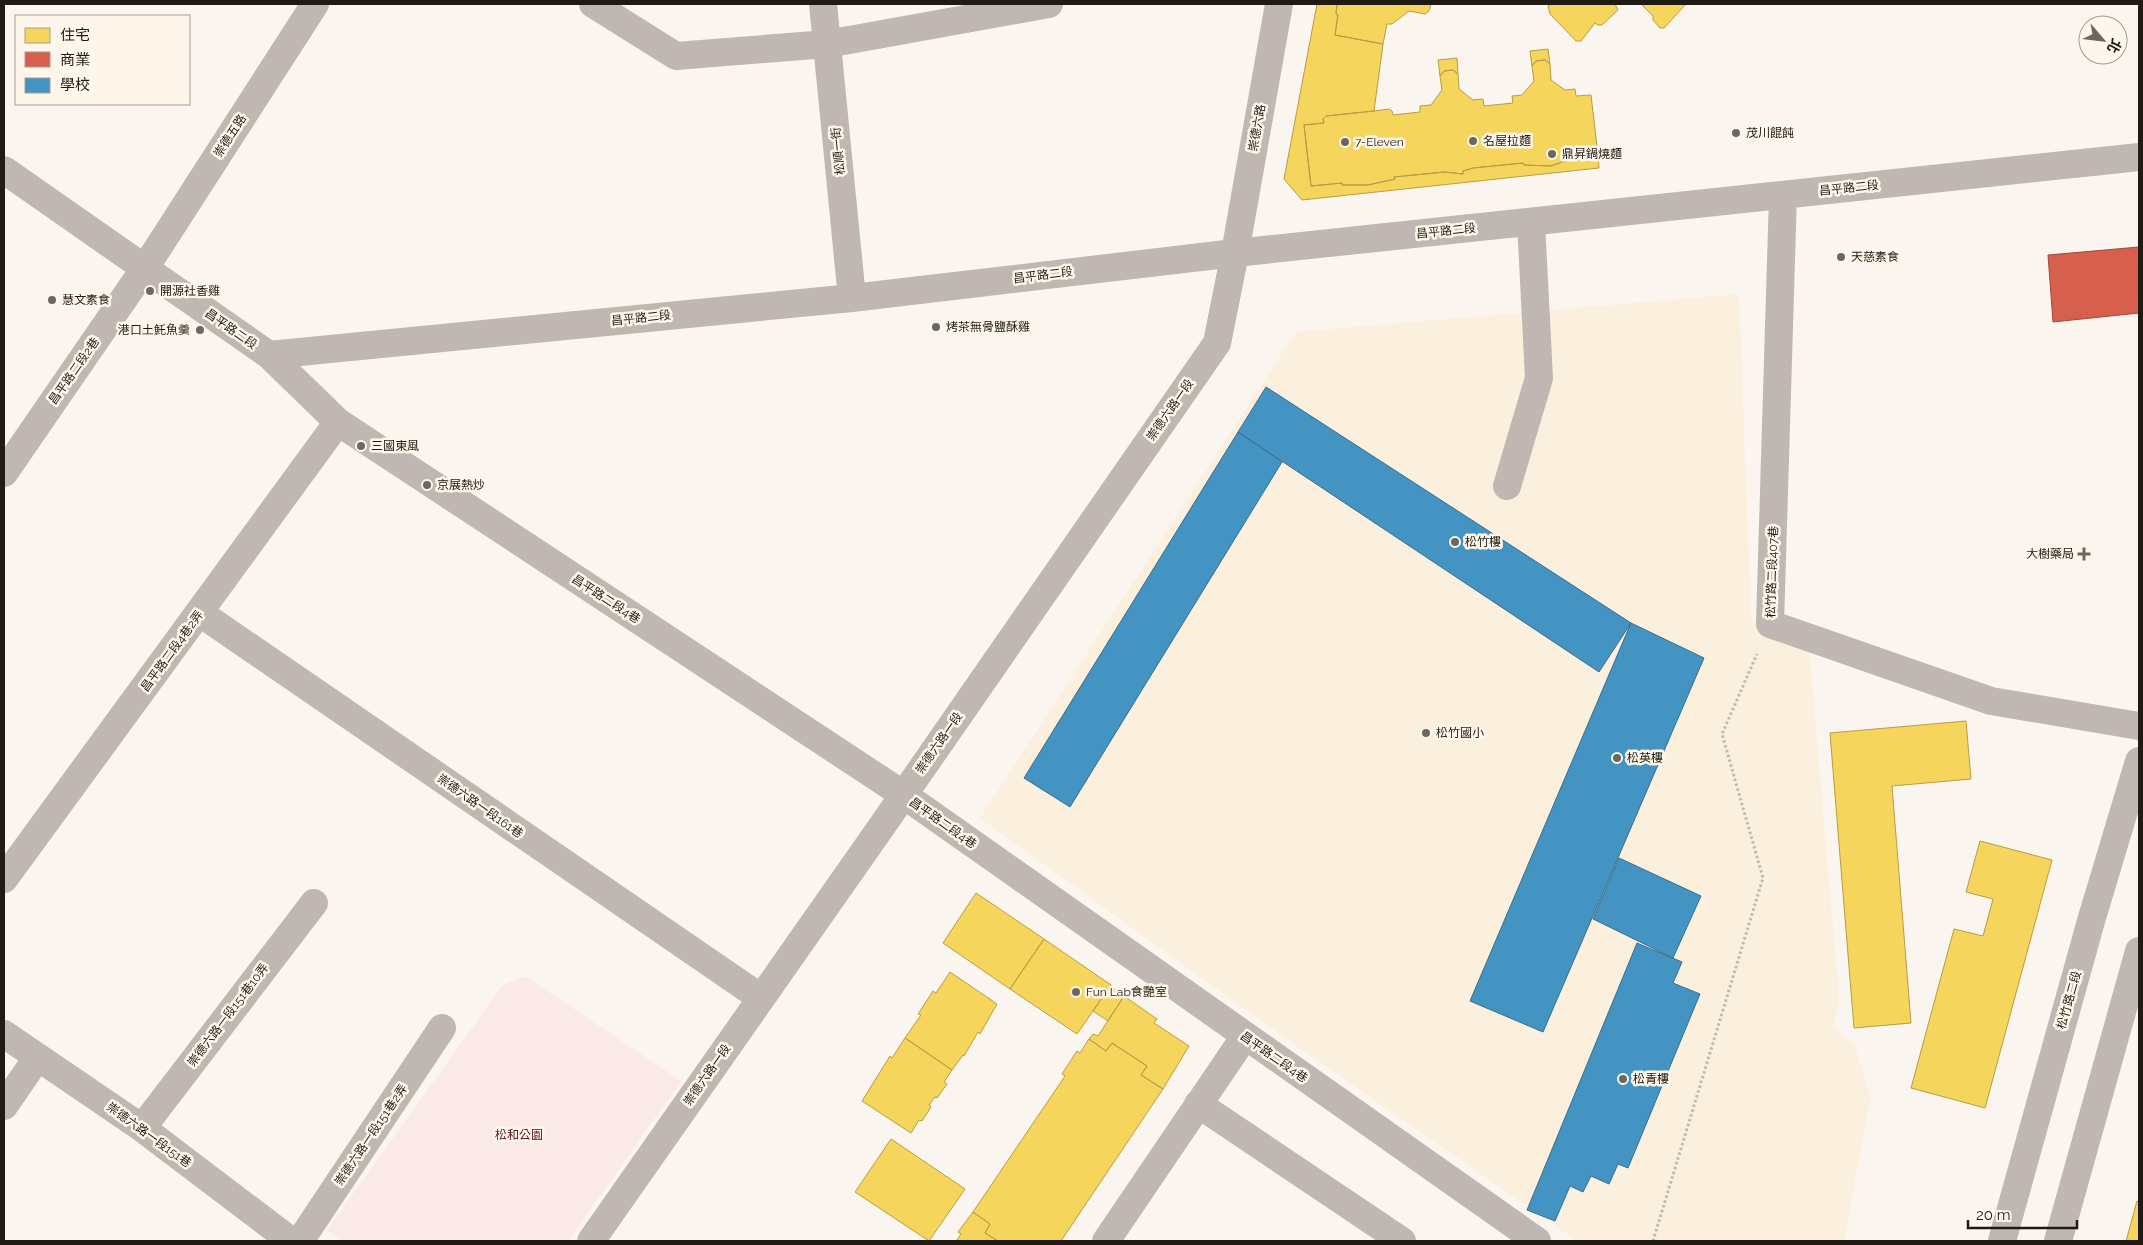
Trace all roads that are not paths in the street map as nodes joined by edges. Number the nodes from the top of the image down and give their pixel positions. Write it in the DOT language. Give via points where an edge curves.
graph roads {
  1 [pos="315,4"];
  2 [pos="593,4"];
  3 [pos="823,4"];
  4 [pos="1049,4"];
  5 [pos="1279,4"];
  6 [pos="827,44"];
  7 [pos="2139,157"];
  8 [pos="4,170"];
  9 [pos="1783,195"];
  10 [pos="1531,222"];
  11 [pos="1235,253"];
  12 [pos="144,268"];
  13 [pos="852,298"];
  14 [pos="269,355"];
  15 [pos="338,422"];
  16 [pos="4,473"];
  17 [pos="1508,486"];
  18 [pos="200,613"];
  19 [pos="2139,726"];
  20 [pos="2139,761"];
  21 [pos="904,795"];
  22 [pos="4,879"];
  23 [pos="314,903"];
  24 [pos="2139,951"];
  25 [pos="761,998"];
  26 [pos="442,1028"];
  27 [pos="4,1034"];
  28 [pos="1245,1036"];
  29 [pos="37,1058"];
  30 [pos="1198,1104"];
  31 [pos="4,1106"];
  32 [pos="142,1128"];
  33 [pos="1371,1233"];
  34 [pos="291,1241"];
  35 [pos="300,1241"];
  36 [pos="591,1241"];
  37 [pos="1106,1241"];
  38 [pos="1402,1241"];
  39 [pos="1537,1241"];
  40 [pos="2002,1241"];
  41 [pos="2058,1241"];
  1 -- 12 [label="street, 崇德五路"];
  2 -- 6 [label="street" via="676,56"];
  3 -- 6 [label="street, 松順一街"];
  4 -- 6 [label="street"];
  5 -- 11 [label="street, 崇德六路"];
  6 -- 13 [label="street, 松順一街"];
  7 -- 9 [label="street, 昌平路二段"];
  8 -- 12 [label="street, 昌平路二段"];
  9 -- 10 [label="street, 昌平路二段"];
  9 -- 19 [label="street, 松竹路二段407巷" via="1770,624 1991,700"];
  10 -- 11 [label="street, 昌平路二段"];
  10 -- 17 [label="street" via="1539,378"];
  11 -- 13 [label="street, 昌平路二段"];
  11 -- 21 [label="street, 崇德六路一段" via="1217,343"];
  12 -- 14 [label="street, 昌平路二段"];
  12 -- 16 [label="street, 昌平路二段2巷"];
  13 -- 14 [label="street, 昌平路二段"];
  14 -- 15 [label="street, 昌平路二段4巷"];
  15 -- 18 [label="street, 昌平路二段4巷2弄"];
  15 -- 21 [label="street, 昌平路二段4巷"];
  18 -- 22 [label="street, 昌平路二段4巷2弄"];
  18 -- 25 [label="street, 崇德六路一段161巷"];
  20 -- 40 [label="street, 松竹路二段"];
  21 -- 25 [label="street, 崇德六路一段"];
  21 -- 28 [label="street, 昌平路二段4巷"];
  23 -- 32 [label="street, 崇德六路一段151巷10弄"];
  24 -- 41 [label="street"];
  25 -- 36 [label="street, 崇德六路一段"];
  26 -- 35 [label="street, 崇德六路一段151巷2弄"];
  27 -- 29 [label="street, 崇德六路一段151巷"];
  28 -- 30 [label="street"];
  28 -- 39 [label="street, 昌平路二段4巷"];
  29 -- 31 [label="street"];
  29 -- 32 [label="street, 崇德六路一段151巷"];
  30 -- 33 [label="street"];
  30 -- 37 [label="street"];
  32 -- 34 [label="street, 崇德六路一段151巷"];
  33 -- 38 [label="street"];
}
